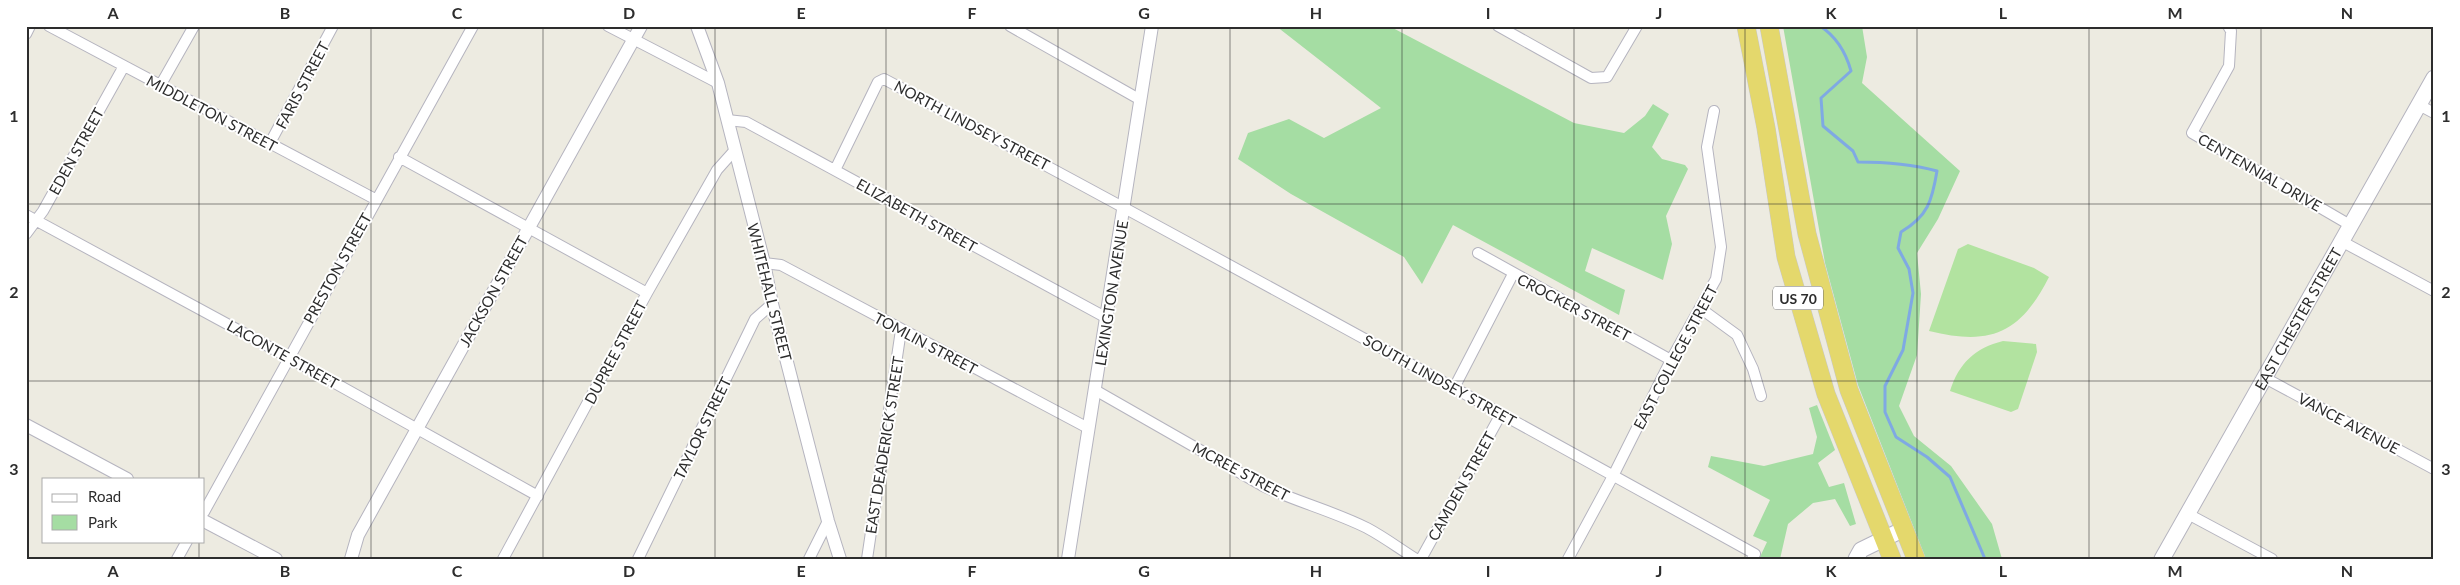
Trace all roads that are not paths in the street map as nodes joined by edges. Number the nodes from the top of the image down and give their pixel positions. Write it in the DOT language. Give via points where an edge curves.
graph roads {
  1 [pos="30,26"];
  2 [pos="49,26"];
  3 [pos="194,26"];
  4 [pos="333,26"];
  5 [pos="473,26"];
  6 [pos="608,26"];
  7 [pos="641,26"];
  8 [pos="697,26"];
  9 [pos="1010,26"];
  10 [pos="1152,26"];
  11 [pos="1498,26"];
  12 [pos="1637,26"];
  13 [pos="1746,26"];
  14 [pos="1769,26"];
  15 [pos="2228,26"];
  16 [pos="26,34"];
  17 [pos="633,39"];
  18 [pos="124,66"];
  19 [pos="2434,78"];
  20 [pos="718,83"];
  21 [pos="160,86"];
  22 [pos="1139,99"];
  23 [pos="2419,105"];
  24 [pos="1714,111"];
  25 [pos="2434,113"];
  26 [pos="727,120"];
  27 [pos="270,143"];
  28 [pos="734,151"];
  29 [pos="399,157"];
  30 [pos="835,170"];
  31 [pos="375,199"];
  32 [pos="1125,207"];
  33 [pos="26,215"];
  34 [pos="36,220"];
  35 [pos="2350,225"];
  36 [pos="528,228"];
  37 [pos="26,234"];
  38 [pos="2341,241"];
  39 [pos="1478,253"];
  40 [pos="764,263"];
  41 [pos="1513,274"];
  42 [pos="2434,291"];
  43 [pos="647,293"];
  44 [pos="772,304"];
  45 [pos="1700,308"];
  46 [pos="1105,317"];
  47 [pos="901,330"];
  48 [pos="288,357"];
  49 [pos="1671,360"];
  50 [pos="2264,378"];
  51 [pos="1454,388"];
  52 [pos="1095,390"];
  53 [pos="1761,396"];
  54 [pos="1501,414"];
  55 [pos="26,425"];
  56 [pos="1088,428"];
  57 [pos="416,429"];
  58 [pos="2434,469"];
  59 [pos="1613,476"];
  60 [pos="125,478"];
  61 [pos="538,496"];
  62 [pos="205,510"];
  63 [pos="2188,514"];
  64 [pos="828,521"];
  65 [pos="205,522"];
  66 [pos="1904,529"];
  67 [pos="1884,539"];
  68 [pos="186,542"];
  69 [pos="1754,556"];
  70 [pos="177,559"];
  71 [pos="276,559"];
  72 [pos="352,559"];
  73 [pos="503,559"];
  74 [pos="638,559"];
  75 [pos="810,559"];
  76 [pos="840,559"];
  77 [pos="867,559"];
  78 [pos="1068,559"];
  79 [pos="1416,559"];
  80 [pos="1422,559"];
  81 [pos="1568,559"];
  82 [pos="1856,559"];
  83 [pos="1892,559"];
  84 [pos="1916,559"];
  85 [pos="2162,559"];
  86 [pos="2272,559"];
  1 -- 16 [label="street"];
  2 -- 18 [label="street, MIDDLETON STREET"];
  3 -- 21 [label="street"];
  4 -- 27 [label="street, FARIS STREET"];
  5 -- 29 [label="street, PRESTON STREET"];
  6 -- 17 [label="street"];
  7 -- 17 [label="street, JACKSON STREET"];
  8 -- 20 [label="street, WHITEHALL STREET"];
  9 -- 22 [label="street"];
  10 -- 22 [label="street, LEXINGTON AVENUE"];
  11 -- 12 [label="street" via="1591,78 1607,77"];
  13 -- 67 [label="highway, US 70" via="1786,256 1826,394"];
  14 -- 66 [label="highway, US 70" via="1807,234 1849,390"];
  15 -- 35 [label="street, CENTENNIAL DRIVE" via="2231,31 2229,66 2192,133"];
  17 -- 20 [label="street"];
  17 -- 36 [label="street, JACKSON STREET"];
  18 -- 21 [label="street, MIDDLETON STREET"];
  18 -- 34 [label="street, EDEN STREET"];
  19 -- 23 [label="main road, EAST CHESTER STREET"];
  20 -- 26 [label="street, WHITEHALL STREET"];
  21 -- 27 [label="street, MIDDLETON STREET"];
  22 -- 32 [label="street, LEXINGTON AVENUE"];
  23 -- 25 [label="street"];
  23 -- 35 [label="main road, EAST CHESTER STREET"];
  24 -- 45 [label="street, EAST COLLEGE STREET" via="1707,147 1722,246 1716,279"];
  26 -- 28 [label="street, WHITEHALL STREET"];
  26 -- 30 [label="street, ELIZABETH STREET" via="746,122"];
  27 -- 31 [label="street, MIDDLETON STREET"];
  28 -- 40 [label="street, WHITEHALL STREET"];
  28 -- 43 [label="street, DUPREE STREET" via="717,170"];
  29 -- 31 [label="street, PRESTON STREET"];
  29 -- 36 [label="street"];
  30 -- 32 [label="street, NORTH LINDSEY STREET" via="878,82 884,79"];
  30 -- 46 [label="street, ELIZABETH STREET"];
  31 -- 48 [label="street, PRESTON STREET"];
  32 -- 46 [label="street, LEXINGTON AVENUE"];
  32 -- 51 [label="street, SOUTH LINDSEY STREET"];
  33 -- 34 [label="street, LACONTE STREET"];
  34 -- 37 [label="street, EDEN STREET"];
  34 -- 48 [label="street, LACONTE STREET"];
  35 -- 38 [label="main road, EAST CHESTER STREET"];
  36 -- 43 [label="street"];
  36 -- 57 [label="street, JACKSON STREET"];
  38 -- 42 [label="street"];
  38 -- 50 [label="main road, EAST CHESTER STREET"];
  39 -- 41 [label="street, CROCKER STREET"];
  40 -- 44 [label="street, WHITEHALL STREET"];
  40 -- 47 [label="street, TOMLIN STREET" via="781,265"];
  41 -- 49 [label="street, CROCKER STREET"];
  41 -- 51 [label="street"];
  43 -- 61 [label="street, DUPREE STREET"];
  44 -- 64 [label="street, WHITEHALL STREET"];
  44 -- 74 [label="street, TAYLOR STREET" via="755,319"];
  45 -- 49 [label="street, EAST COLLEGE STREET"];
  45 -- 53 [label="street" via="1737,335"];
  46 -- 52 [label="street, LEXINGTON AVENUE"];
  47 -- 56 [label="street, TOMLIN STREET"];
  47 -- 77 [label="street, EAST DEADERICK STREET"];
  48 -- 57 [label="street, LACONTE STREET"];
  48 -- 62 [label="street, PRESTON STREET"];
  49 -- 59 [label="street, EAST COLLEGE STREET"];
  50 -- 58 [label="street, VANCE AVENUE"];
  50 -- 63 [label="main road, EAST CHESTER STREET"];
  51 -- 54 [label="street, SOUTH LINDSEY STREET"];
  52 -- 56 [label="street, LEXINGTON AVENUE"];
  52 -- 79 [label="street, MCREE STREET" via="1263,486 1368,528"];
  54 -- 59 [label="street, SOUTH LINDSEY STREET"];
  54 -- 80 [label="street, CAMDEN STREET"];
  55 -- 60 [label="street"];
  56 -- 78 [label="street, LEXINGTON AVENUE"];
  57 -- 61 [label="street, LACONTE STREET"];
  57 -- 72 [label="street, JACKSON STREET" via="358,535"];
  59 -- 69 [label="street, SOUTH LINDSEY STREET"];
  59 -- 81 [label="street, EAST COLLEGE STREET"];
  61 -- 73 [label="street, DUPREE STREET"];
  63 -- 85 [label="main road, EAST CHESTER STREET"];
  63 -- 86 [label="street"];
  64 -- 75 [label="street"];
  64 -- 76 [label="street, WHITEHALL STREET"];
  65 -- 71 [label="street"];
  66 -- 67 [label="main road"];
  66 -- 84 [label="highway, US 70"];
  67 -- 82 [label="main road" via="1861,550"];
  67 -- 83 [label="highway, US 70"];
  68 -- 70 [label="street"];
}
